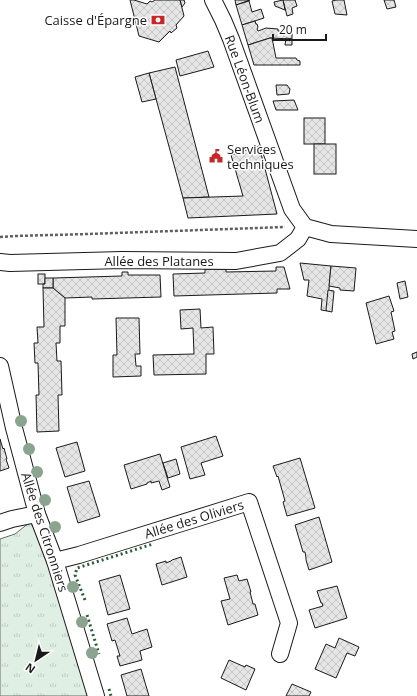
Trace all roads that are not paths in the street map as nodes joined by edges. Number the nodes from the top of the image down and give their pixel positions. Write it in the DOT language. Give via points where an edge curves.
graph roads {
  1 [pos="213,1"];
  2 [pos="305,227"];
  3 [pos="417,239"];
  4 [pos="0,262"];
  5 [pos="0,366"];
  6 [pos="37,514"];
  7 [pos="0,523"];
  8 [pos="55,561"];
  9 [pos="280,654"];
  10 [pos="96,696"];
  1 -- 2 [label="street, Rue Léon-Blum" via="231,39 292,209"];
  2 -- 3 [label="street" via="331,234"];
  2 -- 4 [label="street, Allée des Platanes" via="298,239 280,253 236,261"];
  5 -- 6 [label="street, Allée des Citronniers"];
  6 -- 7 [label="street"];
  6 -- 8 [label="street, Allée des Citronniers"];
  8 -- 9 [label="street, Allée des Oliviers" via="249,502 289,623"];
  8 -- 10 [label="street, Allée des Citronniers"];
}
